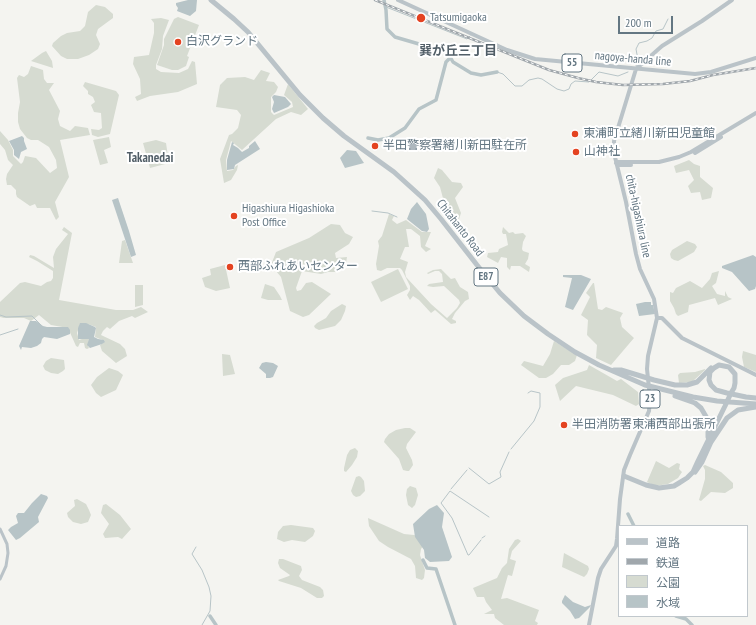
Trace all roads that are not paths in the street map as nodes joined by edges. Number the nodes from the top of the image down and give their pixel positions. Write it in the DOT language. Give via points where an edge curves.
graph roads {
  1 [pos="211,0"];
  2 [pos="216,0"];
  3 [pos="398,0"];
  4 [pos="732,0"];
  5 [pos="756,58"];
  6 [pos="636,69"];
  7 [pos="756,114"];
  8 [pos="346,136"];
  9 [pos="352,140"];
  10 [pos="616,163"];
  11 [pos="657,318"];
  12 [pos="756,375"];
  13 [pos="645,383"];
  14 [pos="653,386"];
  15 [pos="732,393"];
  16 [pos="756,398"];
  17 [pos="756,402"];
  18 [pos="756,407"];
  19 [pos="710,441"];
  20 [pos="624,476"];
  21 [pos="618,525"];
  22 [pos="618,526"];
  23 [pos="0,529"];
  24 [pos="0,579"];
  25 [pos="589,625"];
  1 -- 8 [label="highway, Chitahanto Road / E87" via="248,32 311,107"];
  2 -- 8 [label="highway, Chitahanto Road / E87" via="250,30 312,105"];
  3 -- 6 [label="main road, nagoya-handa line / 55" via="526,56 551,61"];
  4 -- 6 [label="main road" via="662,46"];
  5 -- 6 [label="main road, nagoya-handa line / 55" via="703,74"];
  6 -- 10 [label="main road, chita-higashiura line" via="614,141"];
  7 -- 10 [label="main road" via="679,157 659,162"];
  8 -- 9 [label="highway, Chitahanto Road / E87"];
  9 -- 13 [label="highway, Chitahanto Road / E87" via="395,170 426,198 490,277 526,314 576,350"];
  9 -- 13 [label="highway, Chitahanto Road / E87" via="394,172 424,200 488,279 524,316 575,352 625,377"];
  10 -- 11 [label="main road, chita-higashiura line" via="637,261 654,299"];
  11 -- 12 [label="main road" via="662,318 682,338"];
  11 -- 20 [label="main road, 23" via="648,356 649,411 627,462"];
  13 -- 14 [label="highway"];
  13 -- 14 [label="highway"];
  14 -- 15 [label="highway" via="692,384 714,365 723,363 731,366 736,375"];
  14 -- 17 [label="highway" via="707,397"];
  14 -- 19 [label="highway" via="695,403 701,408 708,420"];
  15 -- 16 [label="highway" via="735,374 725,365 719,365 710,372 709,380 716,390"];
  15 -- 19 [label="highway"];
  18 -- 19 [label="highway" via="732,413"];
  19 -- 20 [label="highway" via="694,472 673,488 646,488"];
  20 -- 21 [label="main road, 23"];
  22 -- 25 [label="main road, 23" via="614,550 600,573"];
  23 -- 24 [label="main road" via="8,553"];
}
